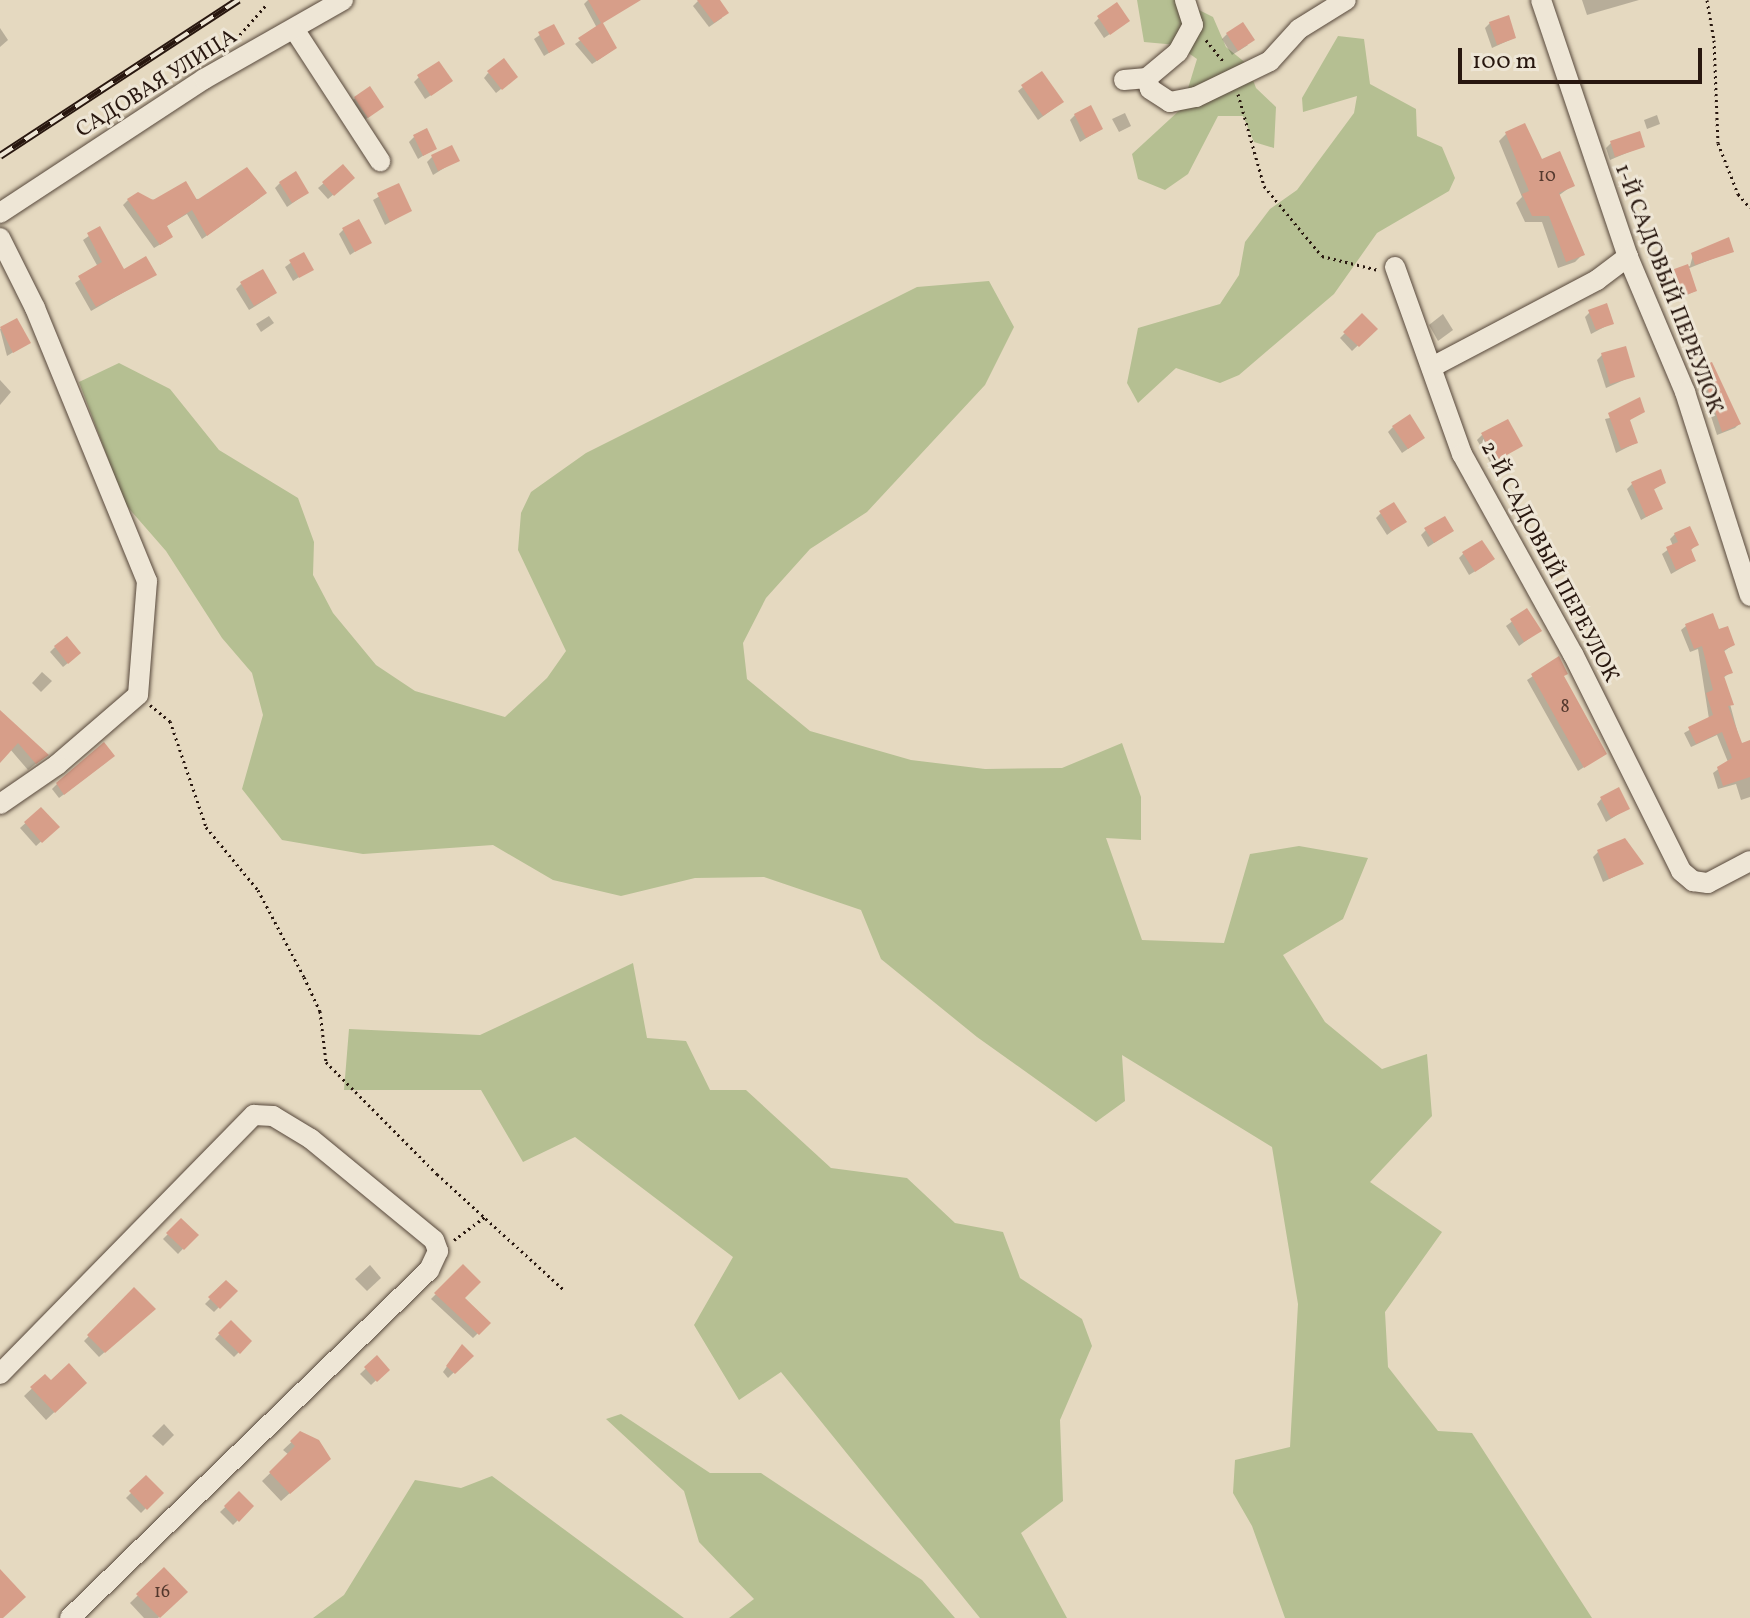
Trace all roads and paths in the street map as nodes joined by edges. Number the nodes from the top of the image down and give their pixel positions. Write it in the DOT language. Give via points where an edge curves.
graph roads {
  1 [pos="343,0"];
  2 [pos="1185,0"];
  3 [pos="1346,0"];
  4 [pos="1541,0"];
  5 [pos="1707,0"];
  6 [pos="1193,25"];
  7 [pos="294,29"];
  8 [pos="1147,78"];
  9 [pos="1235,78"];
  10 [pos="1124,80"];
  11 [pos="380,161"];
  12 [pos="1750,208"];
  13 [pos="0,213"];
  14 [pos="0,238"];
  15 [pos="1628,257"];
  16 [pos="1396,269"];
  17 [pos="1432,367"];
  18 [pos="1750,596"];
  19 [pos="138,695"];
  20 [pos="0,804"];
  21 [pos="1750,861"];
  22 [pos="486,1216"];
  23 [pos="438,1251"];
  24 [pos="565,1291"];
  25 [pos="0,1374"];
  26 [pos="70,1618"];
  1 -- 7 [label="street, САДОВАЯ УЛИЦА"];
  2 -- 6 [label="street"];
  3 -- 9 [label="street" via="1299,29 1270,61"];
  4 -- 15 [label="street, 1-Й САДОВЫЙ ПЕРЕУЛОК"];
  5 -- 12 [label="path" via="1718,143 1738,194"];
  6 -- 8 [label="street" via="1178,52"];
  6 -- 9 [label="path"];
  7 -- 11 [label="street"];
  7 -- 13 [label="street, САДОВАЯ УЛИЦА" via="204,79"];
  8 -- 9 [label="street" via="1150,89 1170,102 1196,97"];
  8 -- 10 [label="street"];
  9 -- 16 [label="path" via="1264,186 1322,256 1359,268"];
  14 -- 19 [label="street" via="35,308 147,581"];
  15 -- 17 [label="street" via="1597,280"];
  15 -- 18 [label="street, 1-Й САДОВЫЙ ПЕРЕУЛОК" via="1685,392"];
  16 -- 17 [label="street, 2-Й САДОВЫЙ ПЕРЕУЛОК"];
  17 -- 21 [label="street, 2-Й САДОВЫЙ ПЕРЕУЛОК" via="1462,454 1573,654 1681,871 1693,881 1708,883"];
  19 -- 20 [label="street" via="57,765"];
  19 -- 22 [label="path" via="170,721 206,827 258,890 304,977 320,1011 326,1062"];
  22 -- 23 [label="path"];
  22 -- 24 [label="path"];
  23 -- 25 [label="street" via="434,1240 311,1139 273,1116 254,1115"];
  23 -- 26 [label="street" via="429,1270"];
}
